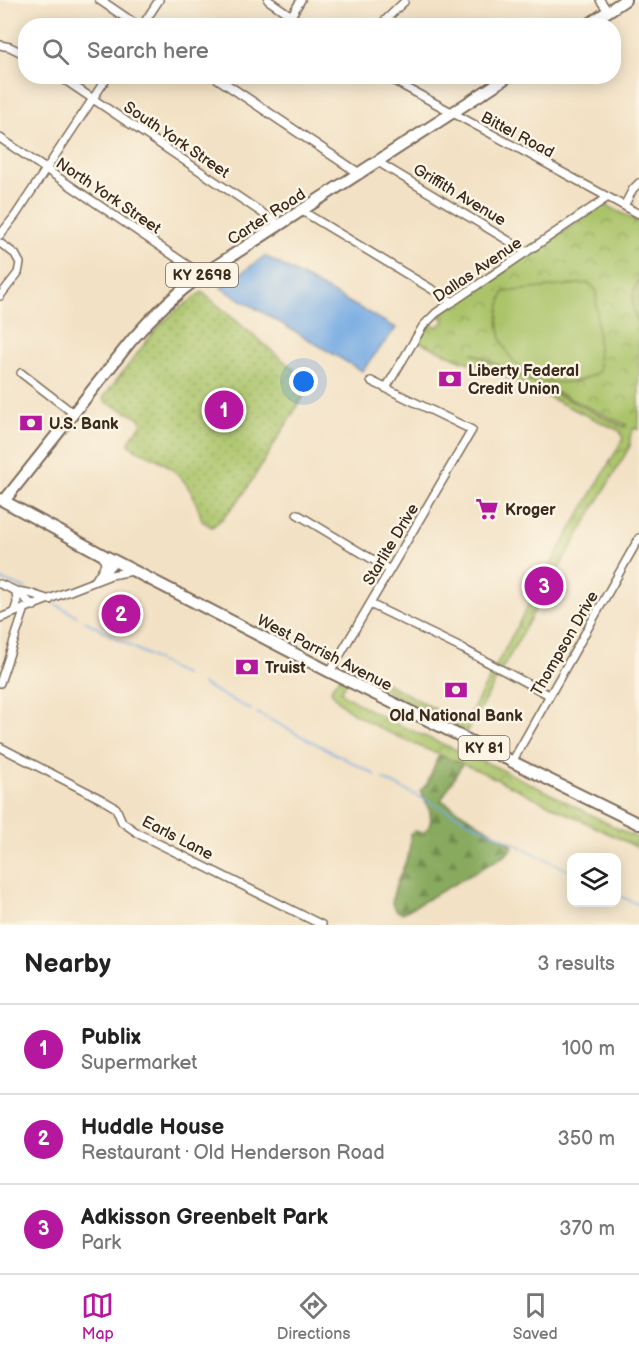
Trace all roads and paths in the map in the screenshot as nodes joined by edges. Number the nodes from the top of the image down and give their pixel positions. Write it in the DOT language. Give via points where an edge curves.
graph roads {
  1 [pos="100,0"];
  2 [pos="159,0"];
  3 [pos="268,0"];
  4 [pos="301,0"];
  5 [pos="600,0"];
  6 [pos="625,0"];
  7 [pos="404,2"];
  8 [pos="608,11"];
  9 [pos="291,16"];
  10 [pos="128,18"];
  11 [pos="146,18"];
  12 [pos="294,18"];
  13 [pos="387,18"];
  14 [pos="598,18"];
  15 [pos="0,45"];
  16 [pos="18,51"];
  17 [pos="71,84"];
  18 [pos="103,84"];
  19 [pos="226,84"];
  20 [pos="399,84"];
  21 [pos="497,84"];
  22 [pos="93,99"];
  23 [pos="453,114"];
  24 [pos="0,138"];
  25 [pos="378,162"];
  26 [pos="46,170"];
  27 [pos="360,174"];
  28 [pos="639,183"];
  29 [pos="608,197"];
  30 [pos="624,206"];
  31 [pos="302,211"];
  32 [pos="639,214"];
  33 [pos="280,225"];
  34 [pos="0,235"];
  35 [pos="0,243"];
  36 [pos="527,252"];
  37 [pos="202,275"];
  38 [pos="0,296"];
  39 [pos="453,302"];
  40 [pos="21,373"];
  41 [pos="371,381"];
  42 [pos="386,388"];
  43 [pos="73,413"];
  44 [pos="2,500"];
  45 [pos="297,514"];
  46 [pos="639,538"];
  47 [pos="103,555"];
  48 [pos="115,561"];
  49 [pos="390,570"];
  50 [pos="135,571"];
  51 [pos="95,582"];
  52 [pos="0,584"];
  53 [pos="16,591"];
  54 [pos="51,600"];
  55 [pos="370,604"];
  56 [pos="34,606"];
  57 [pos="26,609"];
  58 [pos="14,612"];
  59 [pos="0,618"];
  60 [pos="330,672"];
  61 [pos="0,683"];
  62 [pos="549,695"];
  63 [pos="0,747"];
  64 [pos="512,762"];
  65 [pos="639,824"];
  66 [pos="322,925"];
  1 -- 10 [label="street"];
  2 -- 11 [label="street"];
  3 -- 9 [label="street"];
  4 -- 9 [label="street"];
  5 -- 8 [label="street"];
  6 -- 8 [label="main road"];
  7 -- 13 [label="street"];
  8 -- 14 [label="main road"];
  9 -- 12 [label="street"];
  15 -- 16 [label="street"];
  17 -- 22 [label="street, South York Street"];
  18 -- 22 [label="street"];
  19 -- 27 [label="street"];
  20 -- 23 [label="street, Bittel Road"];
  21 -- 23 [label="main road, Carter Road / KY 2698"];
  22 -- 26 [label="street"];
  22 -- 33 [label="street, South York Street"];
  23 -- 25 [label="main road, Carter Road / KY 2698"];
  23 -- 29 [label="street, Bittel Road"];
  24 -- 26 [label="street, North York Street"];
  25 -- 27 [label="main road, Carter Road / KY 2698"];
  25 -- 36 [label="street, Griffith Avenue"];
  26 -- 34 [label="street"];
  26 -- 37 [label="street, North York Street"];
  27 -- 31 [label="main road, Carter Road / KY 2698"];
  28 -- 30 [label="street"];
  29 -- 30 [label="street, Bittel Road"];
  29 -- 36 [label="street, Dallas Avenue"];
  30 -- 32 [label="street, Bittel Road"];
  31 -- 33 [label="main road, Carter Road / KY 2698"];
  31 -- 39 [label="street"];
  33 -- 37 [label="main road, Carter Road / KY 2698"];
  35 -- 38 [label="street" via="20,263 18,273"];
  36 -- 39 [label="street, Dallas Avenue"];
  37 -- 43 [label="main road, Carter Road / KY 2698" via="148,321"];
  39 -- 42 [label="street, Dallas Avenue" via="423,327"];
  40 -- 43 [label="street"];
  41 -- 42 [label="street"];
  42 -- 49 [label="street, Starlite Drive" via="472,430"];
  43 -- 44 [label="main road, Carter Road / KY 2698"];
  44 -- 47 [label="main road, West Parrish Avenue / KY 81"];
  45 -- 49 [label="street"];
  46 -- 62 [label="street, Thompson Drive"];
  47 -- 48 [label="main road, West Parrish Avenue / KY 81"];
  47 -- 51 [label="street" via="105,565"];
  48 -- 50 [label="main road, West Parrish Avenue / KY 81"];
  48 -- 51 [label="street"];
  49 -- 55 [label="street, Starlite Drive"];
  50 -- 51 [label="street"];
  50 -- 60 [label="main road, West Parrish Avenue / KY 81"];
  51 -- 54 [label="street"];
  52 -- 53 [label="street"];
  53 -- 54 [label="street"];
  53 -- 56 [label="street"];
  53 -- 58 [label="street"];
  54 -- 56 [label="street"];
  55 -- 60 [label="street, Starlite Drive"];
  55 -- 62 [label="street"];
  56 -- 57 [label="street"];
  57 -- 58 [label="street"];
  57 -- 61 [label="street"];
  58 -- 59 [label="street"];
  60 -- 64 [label="main road, West Parrish Avenue / KY 81"];
  62 -- 64 [label="street, Thompson Drive"];
  63 -- 66 [label="street, Earls Lane" via="116,808 122,822 139,834"];
  64 -- 65 [label="main road, West Parrish Avenue / KY 81"];
}
